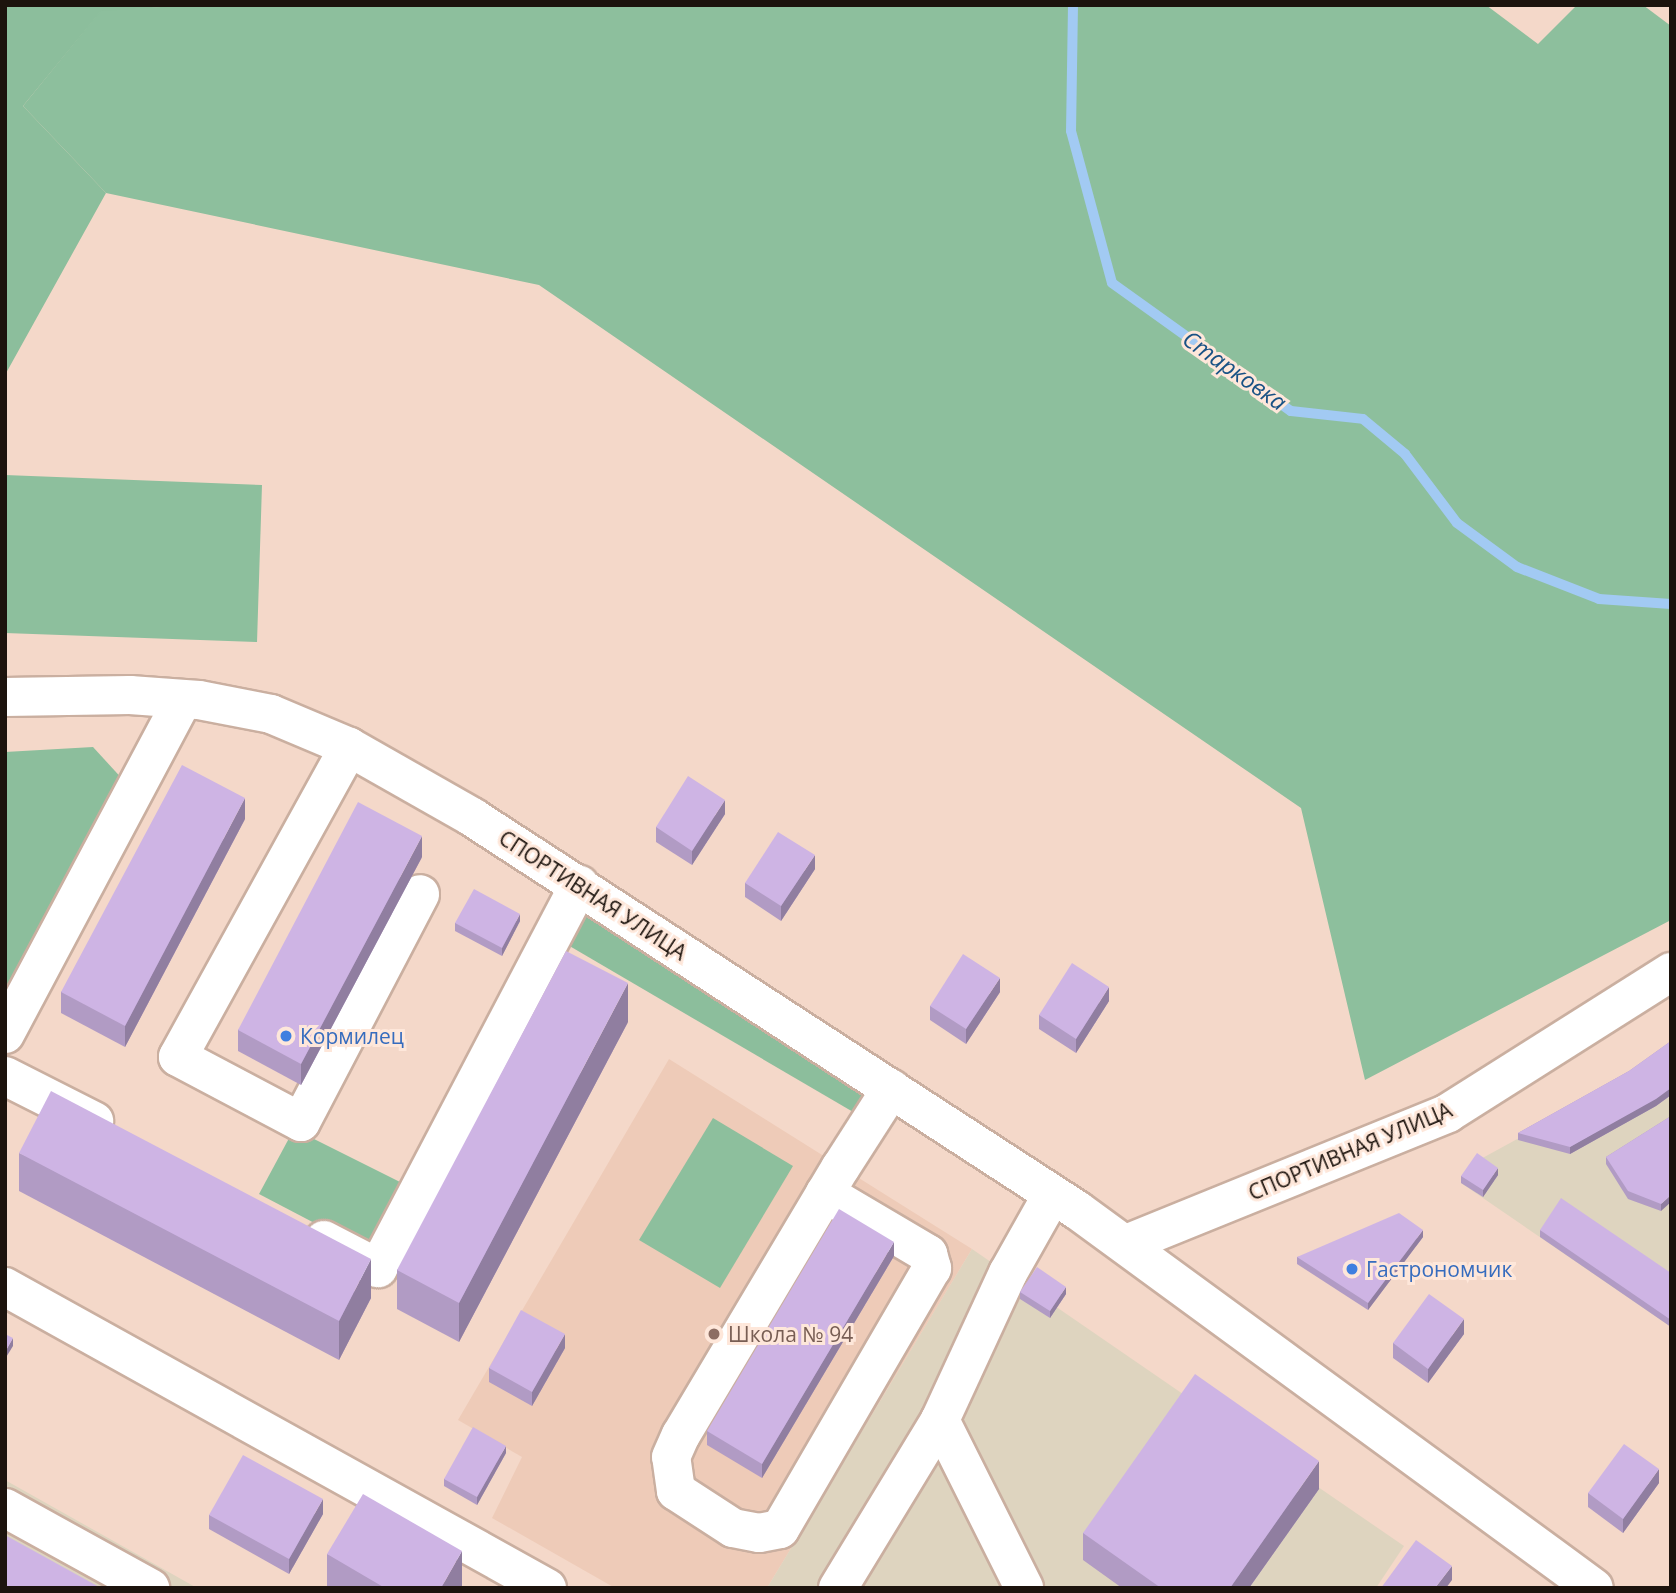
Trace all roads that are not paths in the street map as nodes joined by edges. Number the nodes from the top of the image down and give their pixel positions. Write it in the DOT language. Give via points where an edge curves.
graph roads {
  1 [pos="5,697"];
  2 [pos="183,699"];
  3 [pos="349,747"];
  4 [pos="579,885"];
  5 [pos="420,894"];
  6 [pos="1671,972"];
  7 [pos="5,1034"];
  8 [pos="5,1076"];
  9 [pos="891,1089"];
  10 [pos="132,1140"];
  11 [pos="825,1193"];
  12 [pos="1052,1195"];
  13 [pos="297,1226"];
  14 [pos="1126,1244"];
  15 [pos="5,1287"];
  16 [pos="940,1420"];
  17 [pos="5,1508"];
  18 [pos="150,1588"];
  19 [pos="547,1588"];
  20 [pos="838,1588"];
  21 [pos="1024,1588"];
  22 [pos="1594,1588"];
  1 -- 2 [label="street, СПОРТИВНАЯ УЛИЦА"];
  2 -- 3 [label="street, СПОРТИВНАЯ УЛИЦА" via="271,714"];
  2 -- 7 [label="street"];
  3 -- 4 [label="street, СПОРТИВНАЯ УЛИЦА"];
  3 -- 5 [label="street" via="178,1057 300,1122"];
  4 -- 9 [label="street, СПОРТИВНАЯ УЛИЦА"];
  4 -- 13 [label="street" via="377,1268"];
  6 -- 14 [label="street, СПОРТИВНАЯ УЛИЦА" via="1448,1112"];
  8 -- 10 [label="street"];
  9 -- 11 [label="street"];
  9 -- 12 [label="street, СПОРТИВНАЯ УЛИЦА"];
  11 -- 11 [label="street" via="671,1457 676,1490 733,1528 759,1533 780,1529 932,1268 928,1254"];
  12 -- 14 [label="street, СПОРТИВНАЯ УЛИЦА"];
  12 -- 16 [label="street" via="1008,1273"];
  14 -- 22 [label="street, СПОРТИВНАЯ УЛИЦА"];
  15 -- 19 [label="street"];
  16 -- 20 [label="street"];
  16 -- 21 [label="street"];
  17 -- 18 [label="street"];
}
